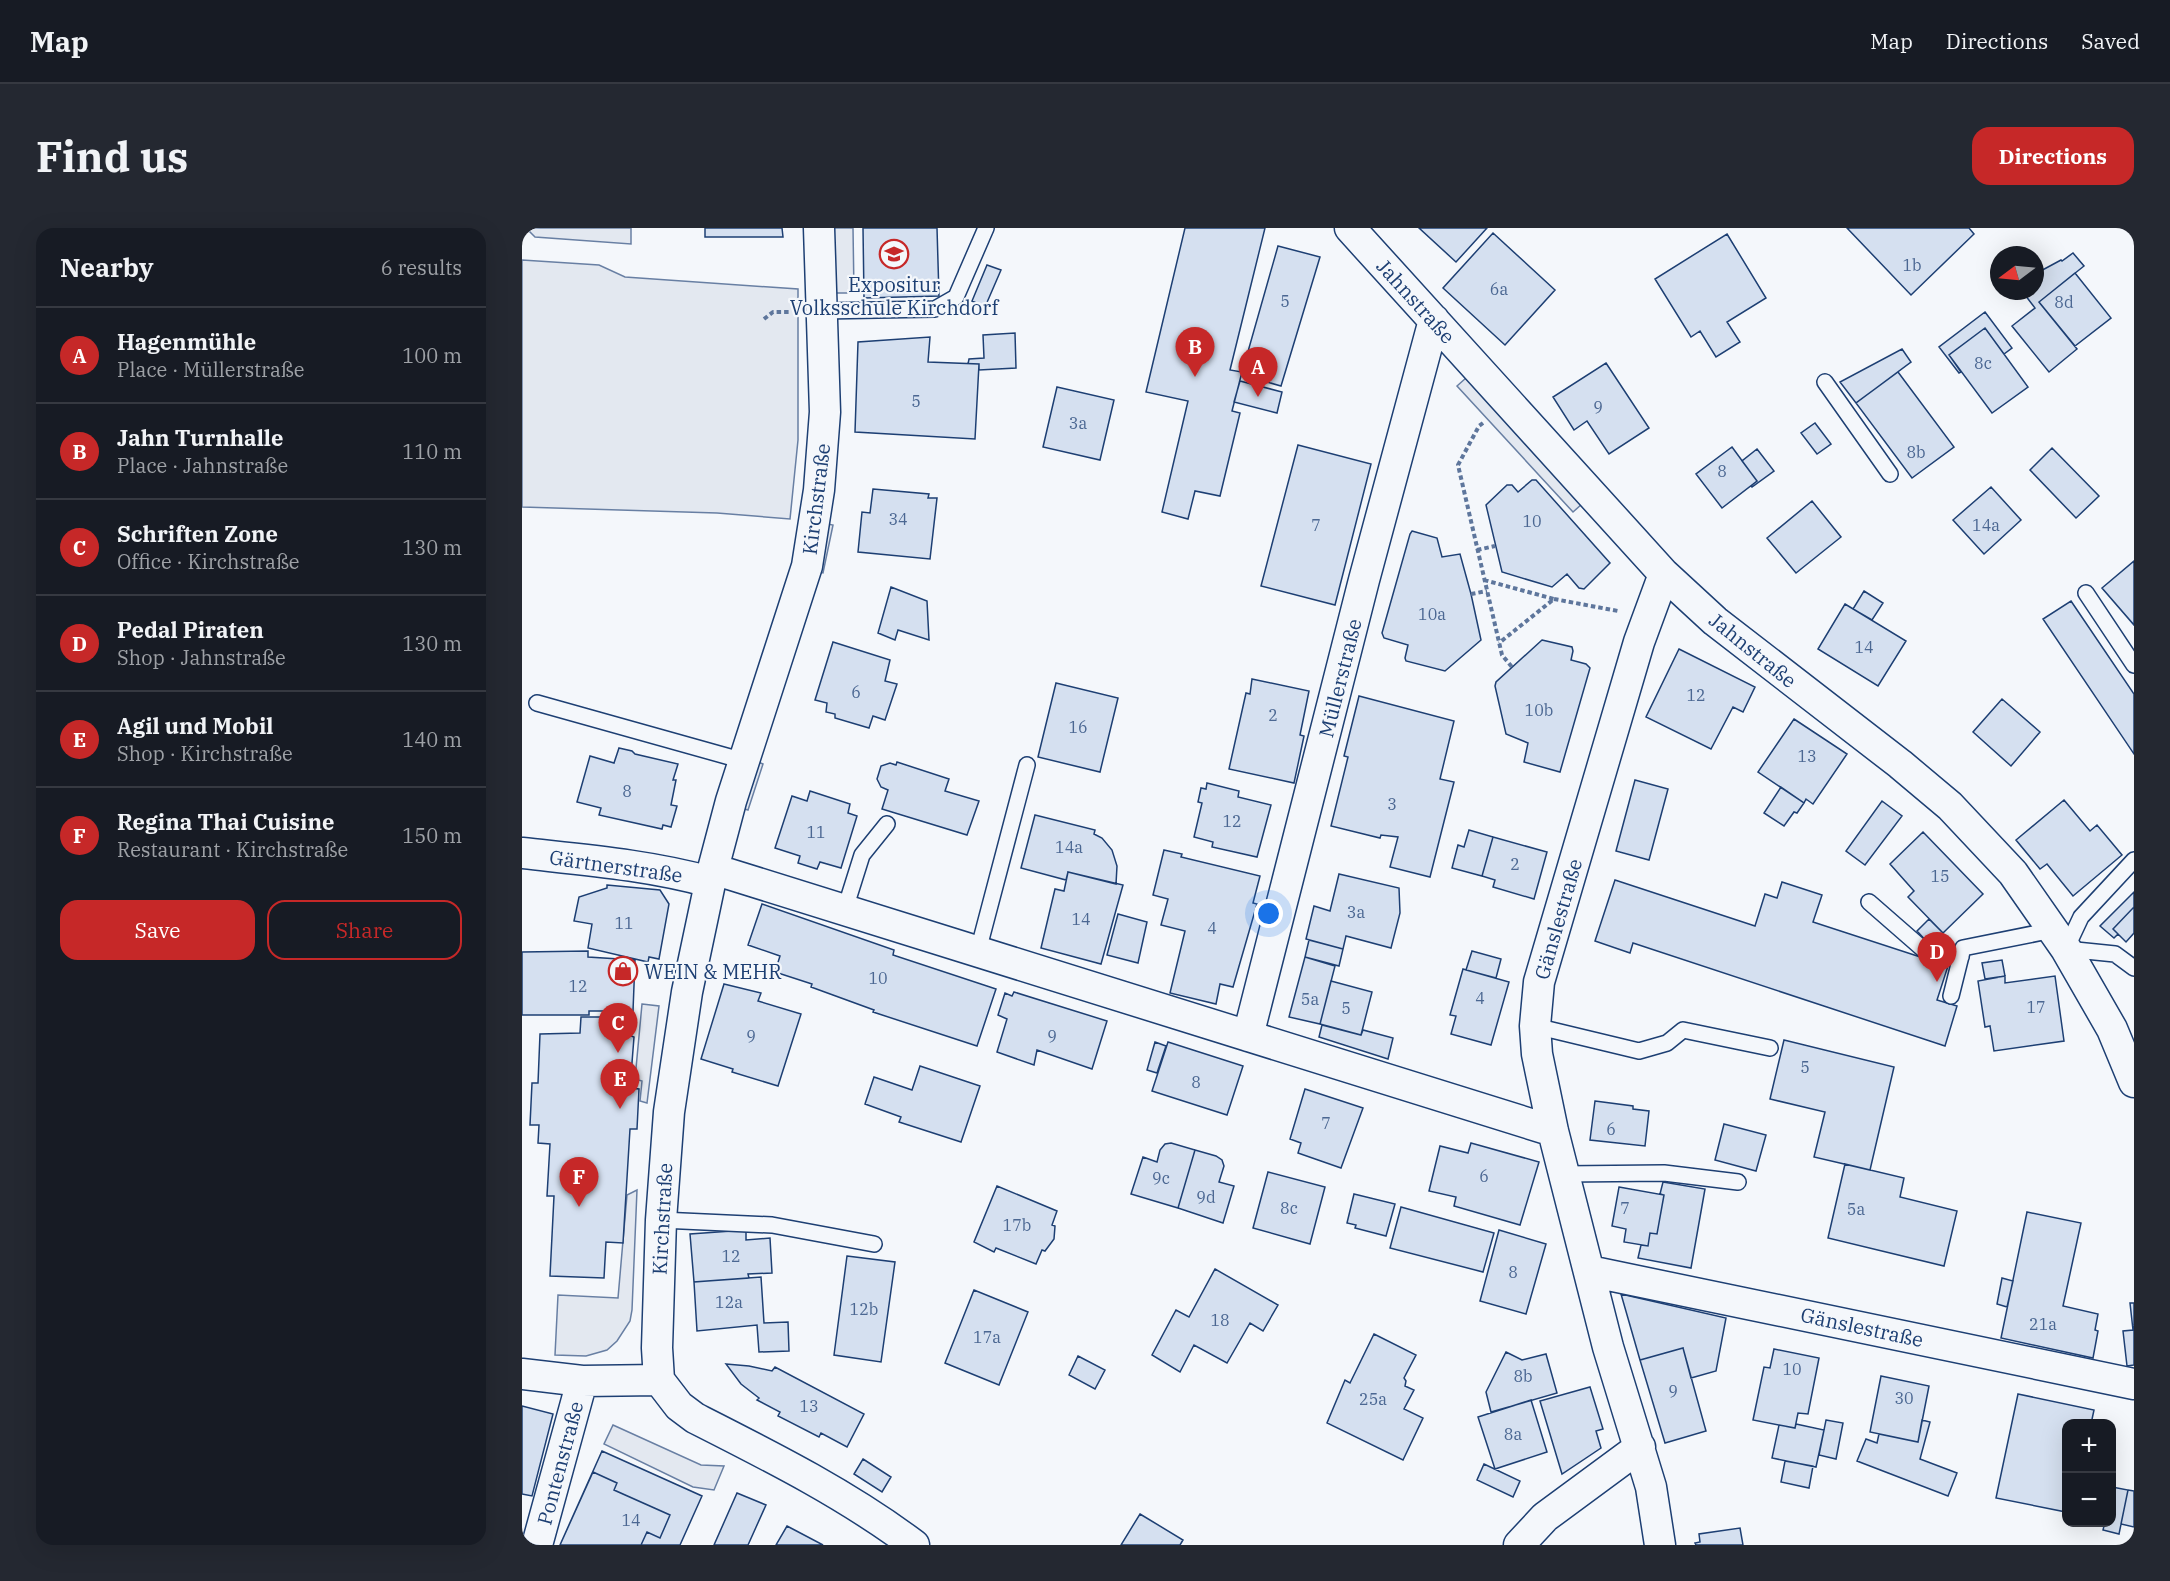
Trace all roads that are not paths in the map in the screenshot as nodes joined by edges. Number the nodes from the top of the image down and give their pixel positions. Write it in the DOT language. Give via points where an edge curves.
graph roads {
  1 [pos="819,228"];
  2 [pos="986,228"];
  3 [pos="1350,228"];
  4 [pos="810,312"];
  5 [pos="1434,320"];
  6 [pos="1825,382"];
  7 [pos="1890,474"];
  8 [pos="1664,574"];
  9 [pos="2086,592"];
  10 [pos="2134,665"];
  11 [pos="537,702"];
  12 [pos="744,760"];
  13 [pos="1027,765"];
  14 [pos="887,824"];
  15 [pos="522,853"];
  16 [pos="2134,860"];
  17 [pos="712,875"];
  18 [pos="1869,902"];
  19 [pos="845,909"];
  20 [pos="2060,939"];
  21 [pos="978,951"];
  22 [pos="1960,957"];
  23 [pos="2134,968"];
  24 [pos="1951,996"];
  25 [pos="1535,1026"];
  26 [pos="1248,1036"];
  27 [pos="1770,1048"];
  28 [pos="2134,1082"];
  29 [pos="1553,1131"];
  30 [pos="1564,1174"];
  31 [pos="1738,1182"];
  32 [pos="661,1220"];
  33 [pos="874,1245"];
  34 [pos="1589,1271"];
  35 [pos="522,1374"];
  36 [pos="582,1380"];
  37 [pos="659,1380"];
  38 [pos="2134,1384"];
  39 [pos="1640,1447"];
  40 [pos="537,1545"];
  41 [pos="914,1545"];
  42 [pos="1519,1545"];
  43 [pos="1660,1545"];
  1 -- 4 [label="street, Kirchstraße"];
  2 -- 4 [label="lane" via="956,297 935,309"];
  3 -- 5 [label="street, Jahnstraße"];
  4 -- 12 [label="street, Kirchstraße" via="825,411 819,490 807,566"];
  5 -- 8 [label="street, Jahnstraße"];
  5 -- 26 [label="street, Müllerstraße"];
  6 -- 7 [label="lane"];
  8 -- 20 [label="street, Jahnstraße" via="1716,621 1950,806 2013,873"];
  8 -- 25 [label="street, Gänslestraße" via="1639,642 1539,982"];
  9 -- 10 [label="lane"];
  11 -- 12 [label="lane"];
  12 -- 17 [label="street, Kirchstraße"];
  13 -- 21 [label="lane"];
  14 -- 19 [label="lane" via="862,855"];
  15 -- 17 [label="street, Gärtnerstraße"];
  16 -- 20 [label="lane"];
  17 -- 19 [label="street"];
  17 -- 32 [label="street, Kirchstraße" via="677,1049"];
  18 -- 22 [label="lane" via="1923,950"];
  19 -- 21 [label="street"];
  20 -- 22 [label="lane" via="1963,948"];
  20 -- 23 [label="lane" via="2115,954"];
  20 -- 28 [label="street, Jahnstraße" via="2112,1029"];
  21 -- 26 [label="street"];
  22 -- 24 [label="lane"];
  25 -- 27 [label="lane" via="1640,1051 1667,1043 1683,1030"];
  25 -- 29 [label="street, Gänslestraße"];
  26 -- 29 [label="street"];
  29 -- 30 [label="street, Gänslestraße"];
  30 -- 31 [label="lane" via="1664,1173"];
  30 -- 34 [label="street, Gänslestraße"];
  32 -- 33 [label="lane" via="772,1225"];
  32 -- 37 [label="street, Kirchstraße"];
  34 -- 38 [label="street, Gänslestraße"];
  34 -- 39 [label="street, Gänslestraße"];
  35 -- 36 [label="street, Pontenstraße"];
  36 -- 37 [label="street, Pontenstraße"];
  36 -- 40 [label="street, Pontenstraße"];
  37 -- 41 [label="street" via="694,1418 817,1482"];
  39 -- 42 [label="street" via="1545,1517"];
  39 -- 43 [label="street, Gänslestraße"];
}
